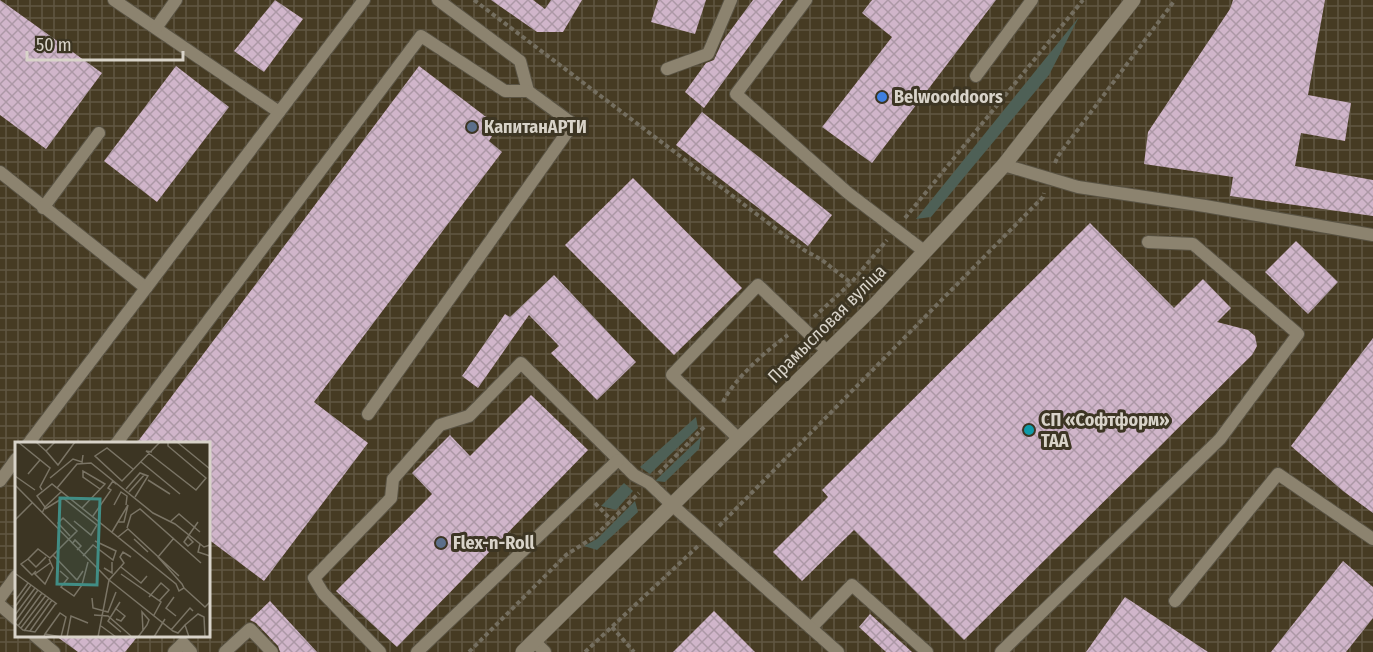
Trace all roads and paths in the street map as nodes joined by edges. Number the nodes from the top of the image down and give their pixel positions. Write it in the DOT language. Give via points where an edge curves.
graph roads {
  1 [pos="114,0"];
  2 [pos="176,0"];
  3 [pos="364,0"];
  4 [pos="438,0"];
  5 [pos="474,0"];
  6 [pos="731,0"];
  7 [pos="806,0"];
  8 [pos="1032,0"];
  9 [pos="1133,0"];
  10 [pos="1175,0"];
  11 [pos="156,28"];
  12 [pos="667,69"];
  13 [pos="976,76"];
  14 [pos="528,91"];
  15 [pos="279,112"];
  16 [pos="99,133"];
  17 [pos="1004,165"];
  18 [pos="0,172"];
  19 [pos="1048,178"];
  20 [pos="43,208"];
  21 [pos="1373,235"];
  22 [pos="1148,242"];
  23 [pos="924,251"];
  24 [pos="851,283"];
  25 [pos="146,288"];
  26 [pos="828,352"];
  27 [pos="368,414"];
  28 [pos="739,440"];
  29 [pos="30,442"];
  30 [pos="117,442"];
  31 [pos="15,460"];
  32 [pos="618,460"];
  33 [pos="0,481"];
  34 [pos="585,492"];
  35 [pos="672,506"];
  36 [pos="611,520"];
  37 [pos="708,537"];
  38 [pos="1373,539"];
  39 [pos="15,577"];
  40 [pos="0,598"];
  41 [pos="1175,601"];
  42 [pos="0,605"];
  43 [pos="15,618"];
  44 [pos="612,627"];
  45 [pos="811,628"];
  46 [pos="36,637"];
  47 [pos="540,646"];
  48 [pos="54,652"];
  49 [pos="174,652"];
  50 [pos="191,652"];
  51 [pos="225,652"];
  52 [pos="272,652"];
  53 [pos="380,652"];
  54 [pos="417,652"];
  55 [pos="524,652"];
  56 [pos="585,652"];
  57 [pos="633,652"];
  58 [pos="838,652"];
  59 [pos="927,652"];
  60 [pos="1001,652"];
  1 -- 11 [label="lane"];
  2 -- 11 [label="lane"];
  3 -- 15 [label="lane"];
  4 -- 14 [label="lane" via="520,61"];
  5 -- 24 [label="path"];
  6 -- 12 [label="lane" via="708,54"];
  7 -- 23 [label="lane" via="736,94 848,193"];
  8 -- 13 [label="lane"];
  9 -- 17 [label="main road, Прамысловая вуліца"];
  10 -- 19 [label="path" via="1058,156"];
  11 -- 15 [label="lane"];
  14 -- 27 [label="lane" via="573,124"];
  14 -- 30 [label="lane" via="504,91 421,36"];
  15 -- 25 [label="lane"];
  16 -- 20 [label="lane"];
  17 -- 19 [label="lane"];
  17 -- 23 [label="main road, Прамысловая вуліца"];
  18 -- 20 [label="lane"];
  19 -- 21 [label="lane" via="1078,187"];
  19 -- 37 [label="path" via="1043,197"];
  20 -- 25 [label="lane"];
  22 -- 60 [label="lane" via="1193,244 1298,334 1220,439"];
  23 -- 26 [label="main road, Прамысловая вуліца"];
  25 -- 29 [label="lane"];
  26 -- 28 [label="main road, Прамысловая вуліца"];
  26 -- 28 [label="lane" via="759,285 672,375"];
  28 -- 35 [label="main road, Прамысловая вуліца"];
  31 -- 33 [label="lane"];
  32 -- 34 [label="lane"];
  32 -- 35 [label="lane" via="650,483"];
  32 -- 53 [label="lane" via="521,363 469,416 441,425 393,479 391,498 314,578 323,593"];
  34 -- 36 [label="path"];
  34 -- 54 [label="lane"];
  35 -- 37 [label="lane"];
  35 -- 47 [label="main road, Прамысловая вуліца"];
  37 -- 44 [label="path"];
  37 -- 45 [label="lane"];
  38 -- 41 [label="lane" via="1278,474"];
  39 -- 40 [label="lane"];
  42 -- 43 [label="lane"];
  44 -- 56 [label="path"];
  44 -- 57 [label="path"];
  45 -- 58 [label="lane"];
  45 -- 59 [label="lane" via="852,585"];
  46 -- 48 [label="lane"];
  47 -- 55 [label="main road, Прамысловая вуліца"];
  49 -- 50 [label="lane" via="183,643"];
  51 -- 52 [label="lane" via="250,629"];
}
